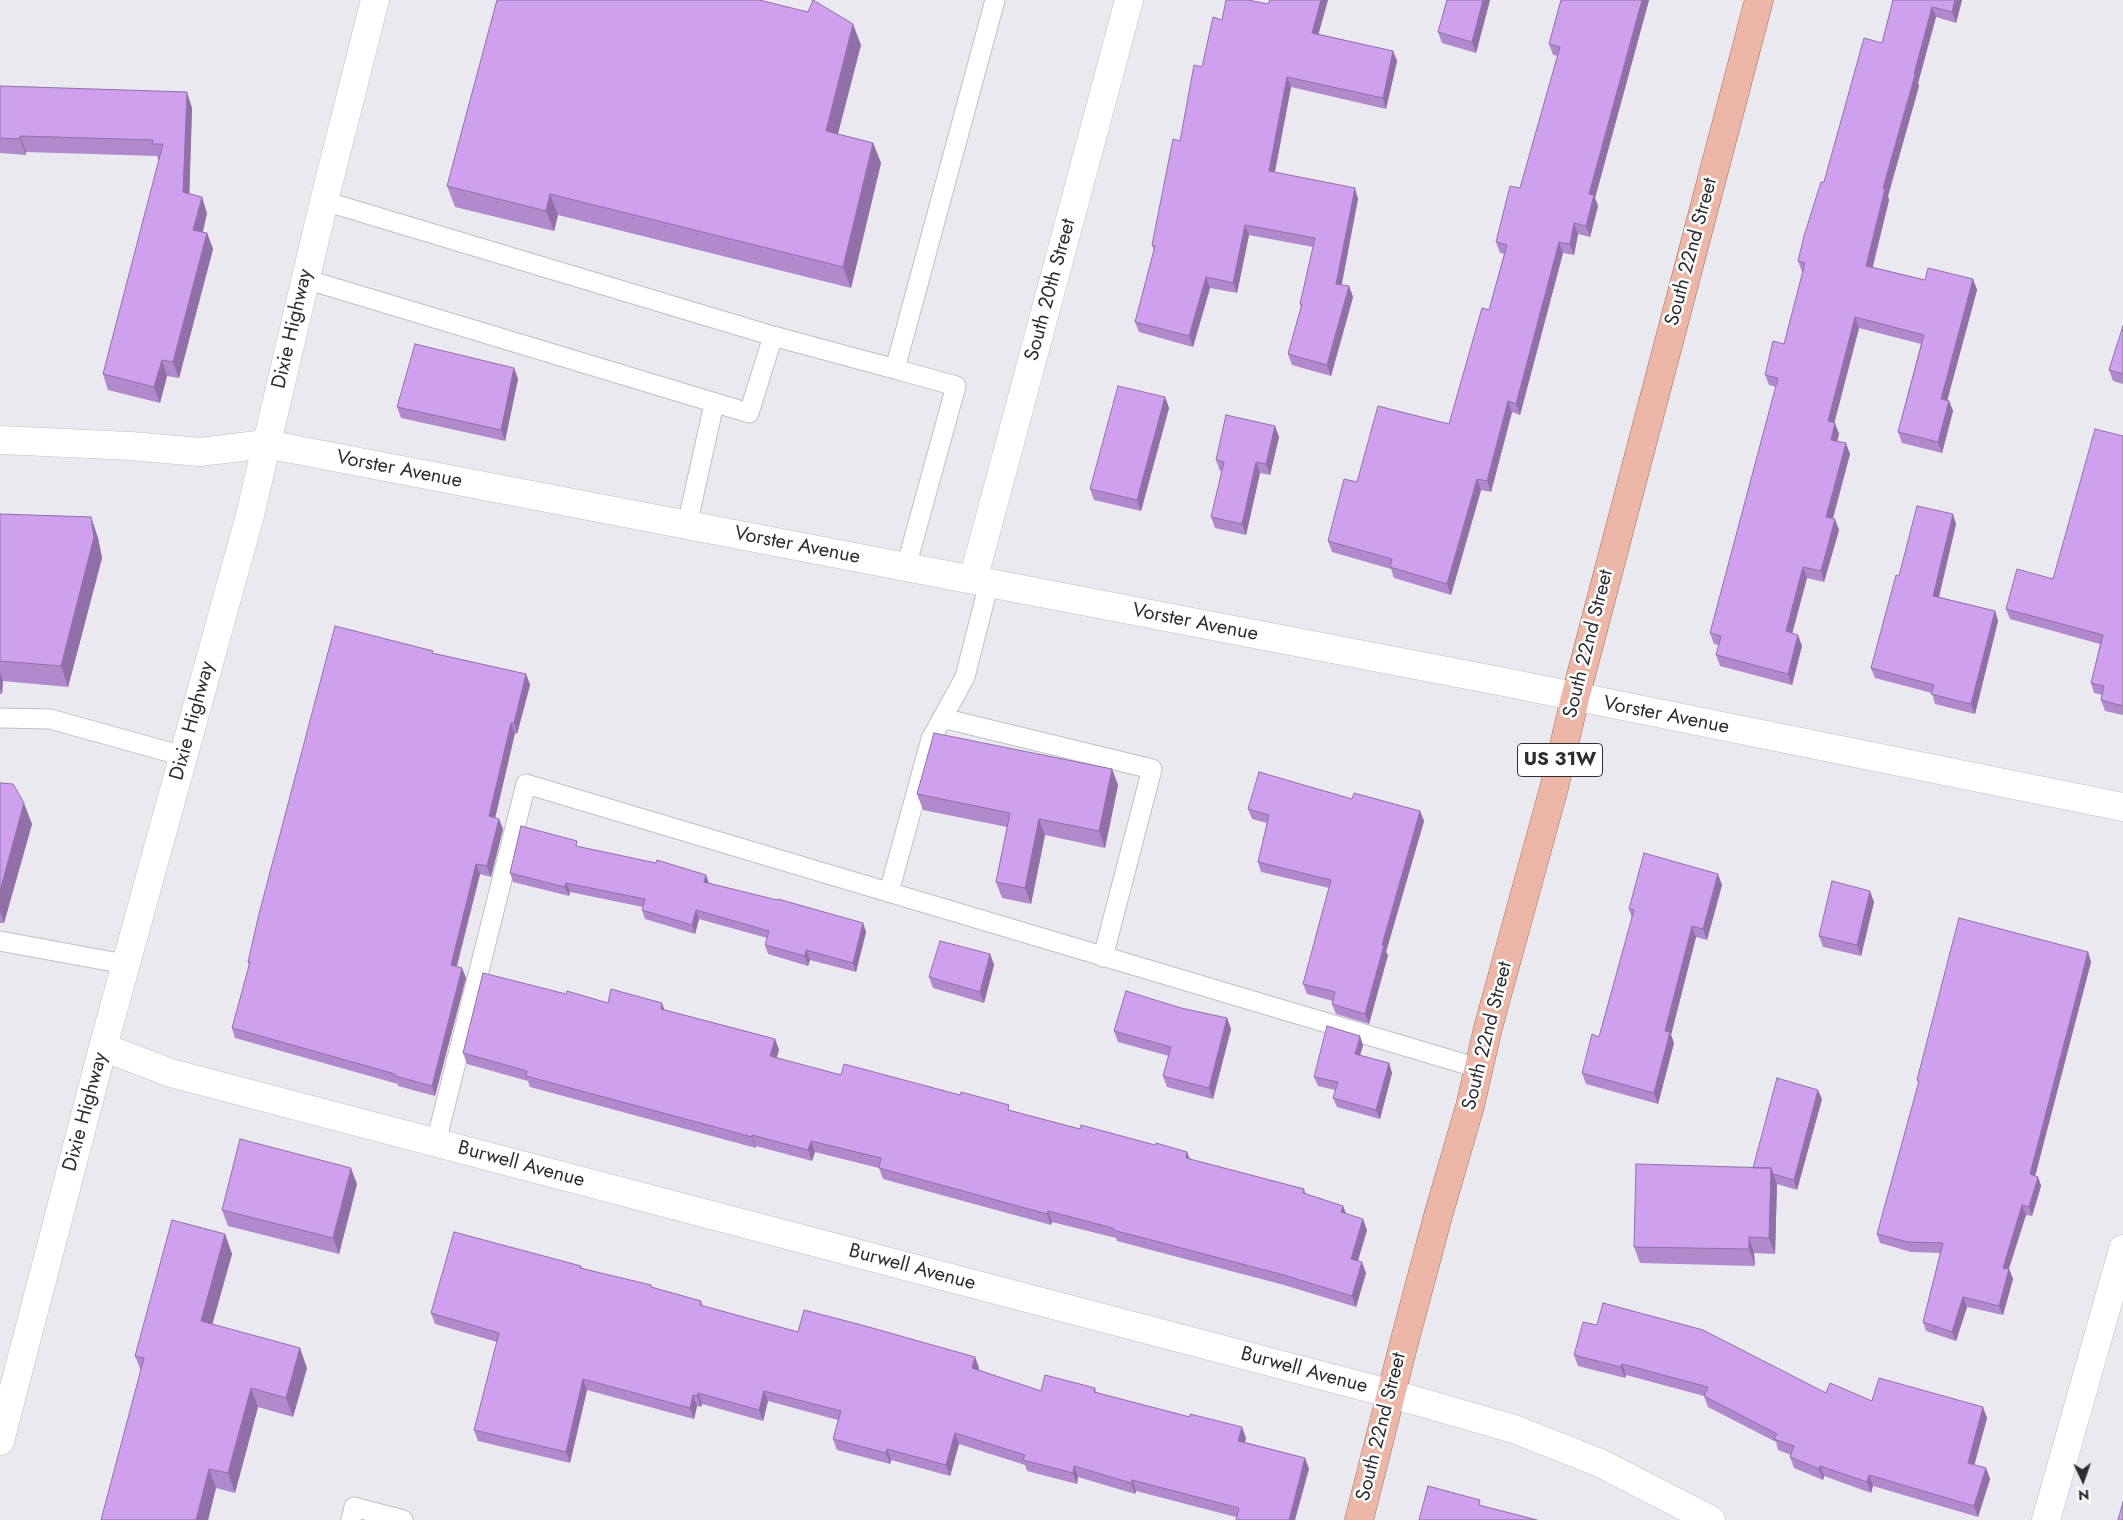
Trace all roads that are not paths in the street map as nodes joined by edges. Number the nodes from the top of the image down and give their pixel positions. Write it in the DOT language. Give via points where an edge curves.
graph roads {
  1 [pos="376,0"];
  2 [pos="995,0"];
  3 [pos="1129,0"];
  4 [pos="1759,0"];
  5 [pos="324,201"];
  6 [pos="305,279"];
  7 [pos="773,336"];
  8 [pos="895,369"];
  9 [pos="714,404"];
  10 [pos="0,440"];
  11 [pos="266,444"];
  12 [pos="687,525"];
  13 [pos="906,567"];
  14 [pos="981,581"];
  15 [pos="1575,698"];
  16 [pos="0,718"];
  17 [pos="942,718"];
  18 [pos="183,756"];
  19 [pos="2123,807"];
  20 [pos="889,892"];
  21 [pos="0,941"];
  22 [pos="1103,957"];
  23 [pos="125,964"];
  24 [pos="103,1047"];
  25 [pos="1478,1068"];
  26 [pos="436,1142"];
  27 [pos="2123,1249"];
  28 [pos="1392,1394"];
  29 [pos="0,1440"];
  30 [pos="351,1520"];
  31 [pos="403,1520"];
  32 [pos="1359,1520"];
  33 [pos="1711,1520"];
  34 [pos="2046,1520"];
  1 -- 5 [label="street, Dixie Highway"];
  2 -- 8 [label="lane"];
  3 -- 14 [label="street, South 20th Street"];
  4 -- 15 [label="main road, South 22nd Street / US 31W"];
  5 -- 6 [label="street, Dixie Highway"];
  5 -- 7 [label="lane"];
  6 -- 9 [label="lane"];
  6 -- 11 [label="street, Dixie Highway"];
  7 -- 8 [label="lane"];
  7 -- 9 [label="lane" via="749,413"];
  8 -- 13 [label="lane" via="956,386"];
  9 -- 12 [label="lane"];
  10 -- 11 [label="street, Vorster Avenue" via="200,452"];
  11 -- 12 [label="street, Vorster Avenue"];
  11 -- 18 [label="street, Dixie Highway" via="250,515"];
  12 -- 13 [label="street, Vorster Avenue"];
  13 -- 14 [label="street, Vorster Avenue"];
  14 -- 15 [label="street, Vorster Avenue"];
  14 -- 17 [label="lane" via="964,677"];
  15 -- 19 [label="street, Vorster Avenue"];
  15 -- 25 [label="main road, South 22nd Street / US 31W" via="1554,788"];
  16 -- 18 [label="lane" via="50,719"];
  17 -- 20 [label="lane" via="931,739"];
  17 -- 22 [label="lane" via="1152,769"];
  18 -- 23 [label="street, Dixie Highway"];
  20 -- 22 [label="lane"];
  20 -- 26 [label="lane" via="526,784"];
  21 -- 23 [label="lane"];
  22 -- 25 [label="lane"];
  23 -- 24 [label="street, Dixie Highway"];
  24 -- 26 [label="street, Burwell Avenue" via="171,1073"];
  24 -- 29 [label="street, Dixie Highway"];
  25 -- 28 [label="main road, South 22nd Street / US 31W"];
  26 -- 28 [label="street, Burwell Avenue"];
  27 -- 34 [label="street"];
  28 -- 32 [label="main road, South 22nd Street / US 31W"];
  28 -- 33 [label="street, Burwell Avenue" via="1514,1430 1600,1463"];
  30 -- 31 [label="lane" via="354,1507"];
}
